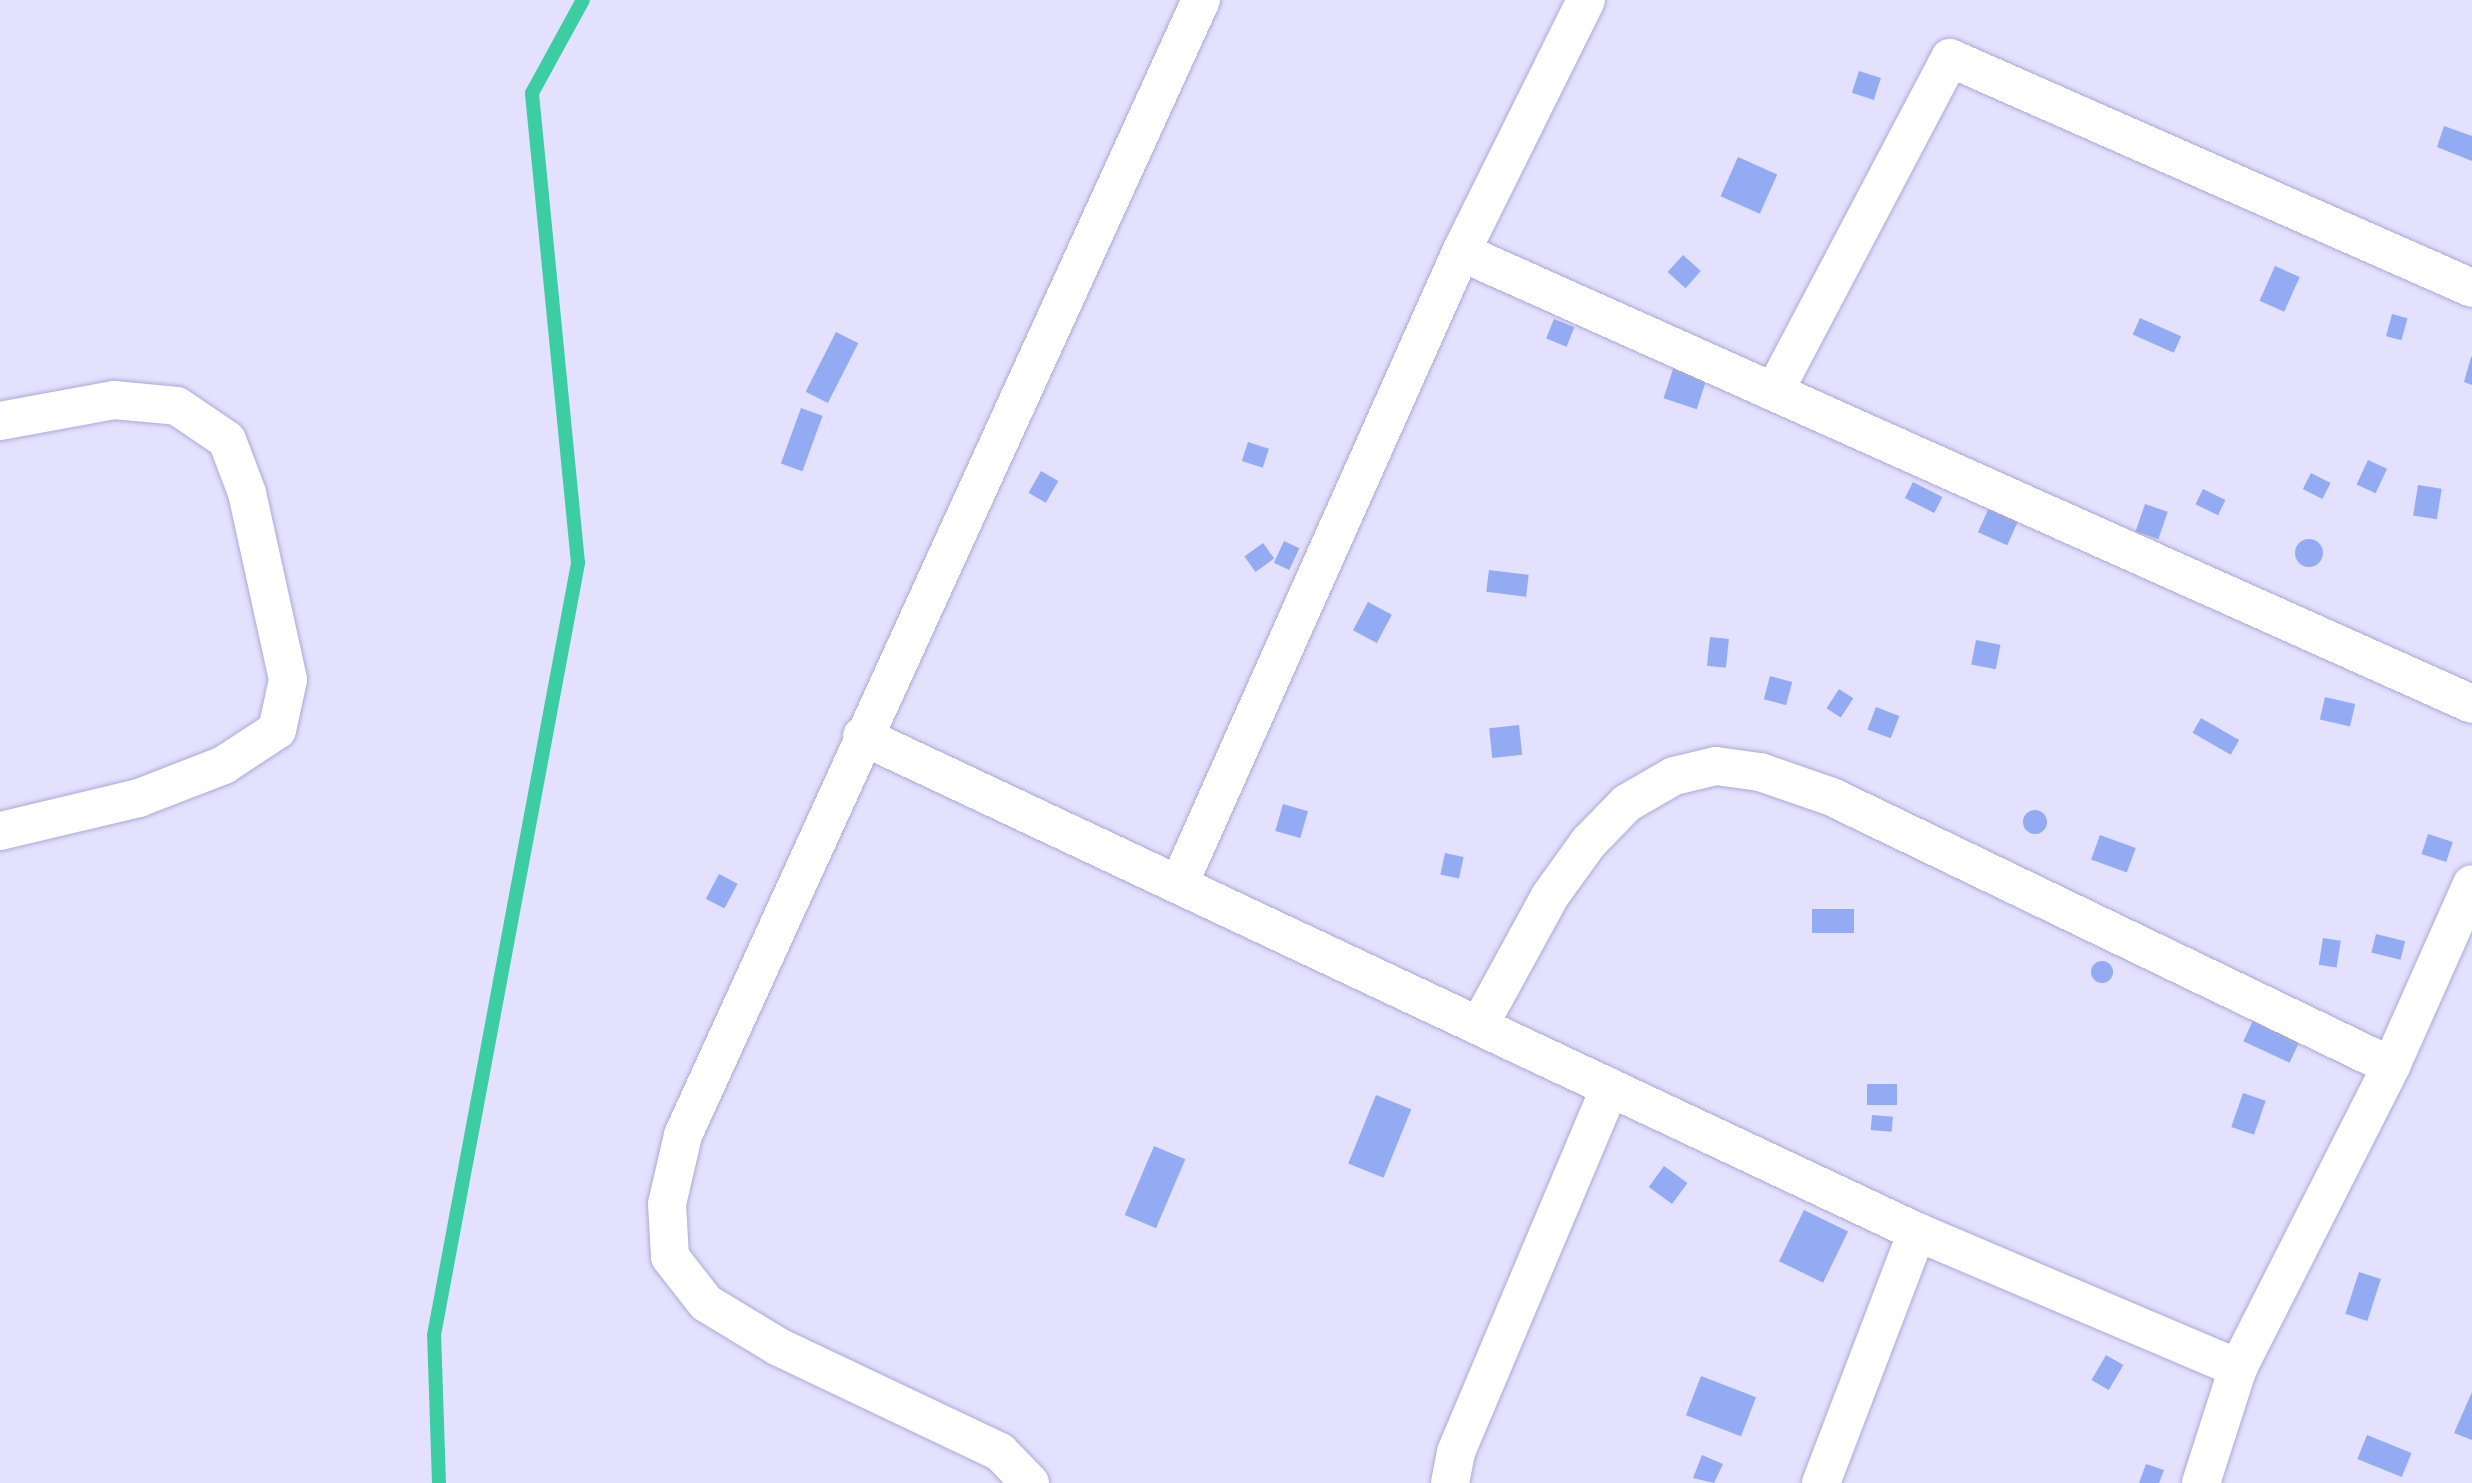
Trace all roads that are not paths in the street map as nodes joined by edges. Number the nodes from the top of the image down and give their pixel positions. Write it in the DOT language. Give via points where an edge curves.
graph roads {
  1 [pos="1201,0"];
  2 [pos="1586,0"];
  3 [pos="1461,252"];
  4 [pos="2472,288"];
  5 [pos="1775,390"];
  6 [pos="0,421"];
  7 [pos="2472,704"];
  8 [pos="862,736"];
  9 [pos="0,831"];
  10 [pos="1180,884"];
  11 [pos="2472,884"];
  12 [pos="1480,1024"];
  13 [pos="2391,1066"];
  14 [pos="1610,1087"];
  15 [pos="1917,1232"];
  16 [pos="2238,1367"];
  17 [pos="1030,1483"];
  18 [pos="1450,1483"];
  19 [pos="1821,1483"];
  20 [pos="2201,1483"];
  1 -- 8 [label="street"];
  2 -- 3 [label="street"];
  3 -- 5 [label="street"];
  3 -- 10 [label="street"];
  4 -- 5 [label="street" via="1950,58"];
  5 -- 7 [label="street"];
  6 -- 9 [label="street" via="114,400 177,406 227,440 247,493 288,680 277,730 223,765 139,798"];
  8 -- 10 [label="street"];
  8 -- 17 [label="street" via="682,1135 667,1204 670,1257 706,1303 777,1346 1000,1452"];
  10 -- 12 [label="street"];
  11 -- 13 [label="street"];
  12 -- 13 [label="street" via="1550,896 1589,842 1627,803 1674,776 1716,766 1760,772 1832,797"];
  12 -- 14 [label="street"];
  13 -- 16 [label="street"];
  14 -- 15 [label="street"];
  14 -- 18 [label="street" via="1456,1452"];
  15 -- 16 [label="street"];
  15 -- 19 [label="street"];
  16 -- 20 [label="street"];
}
